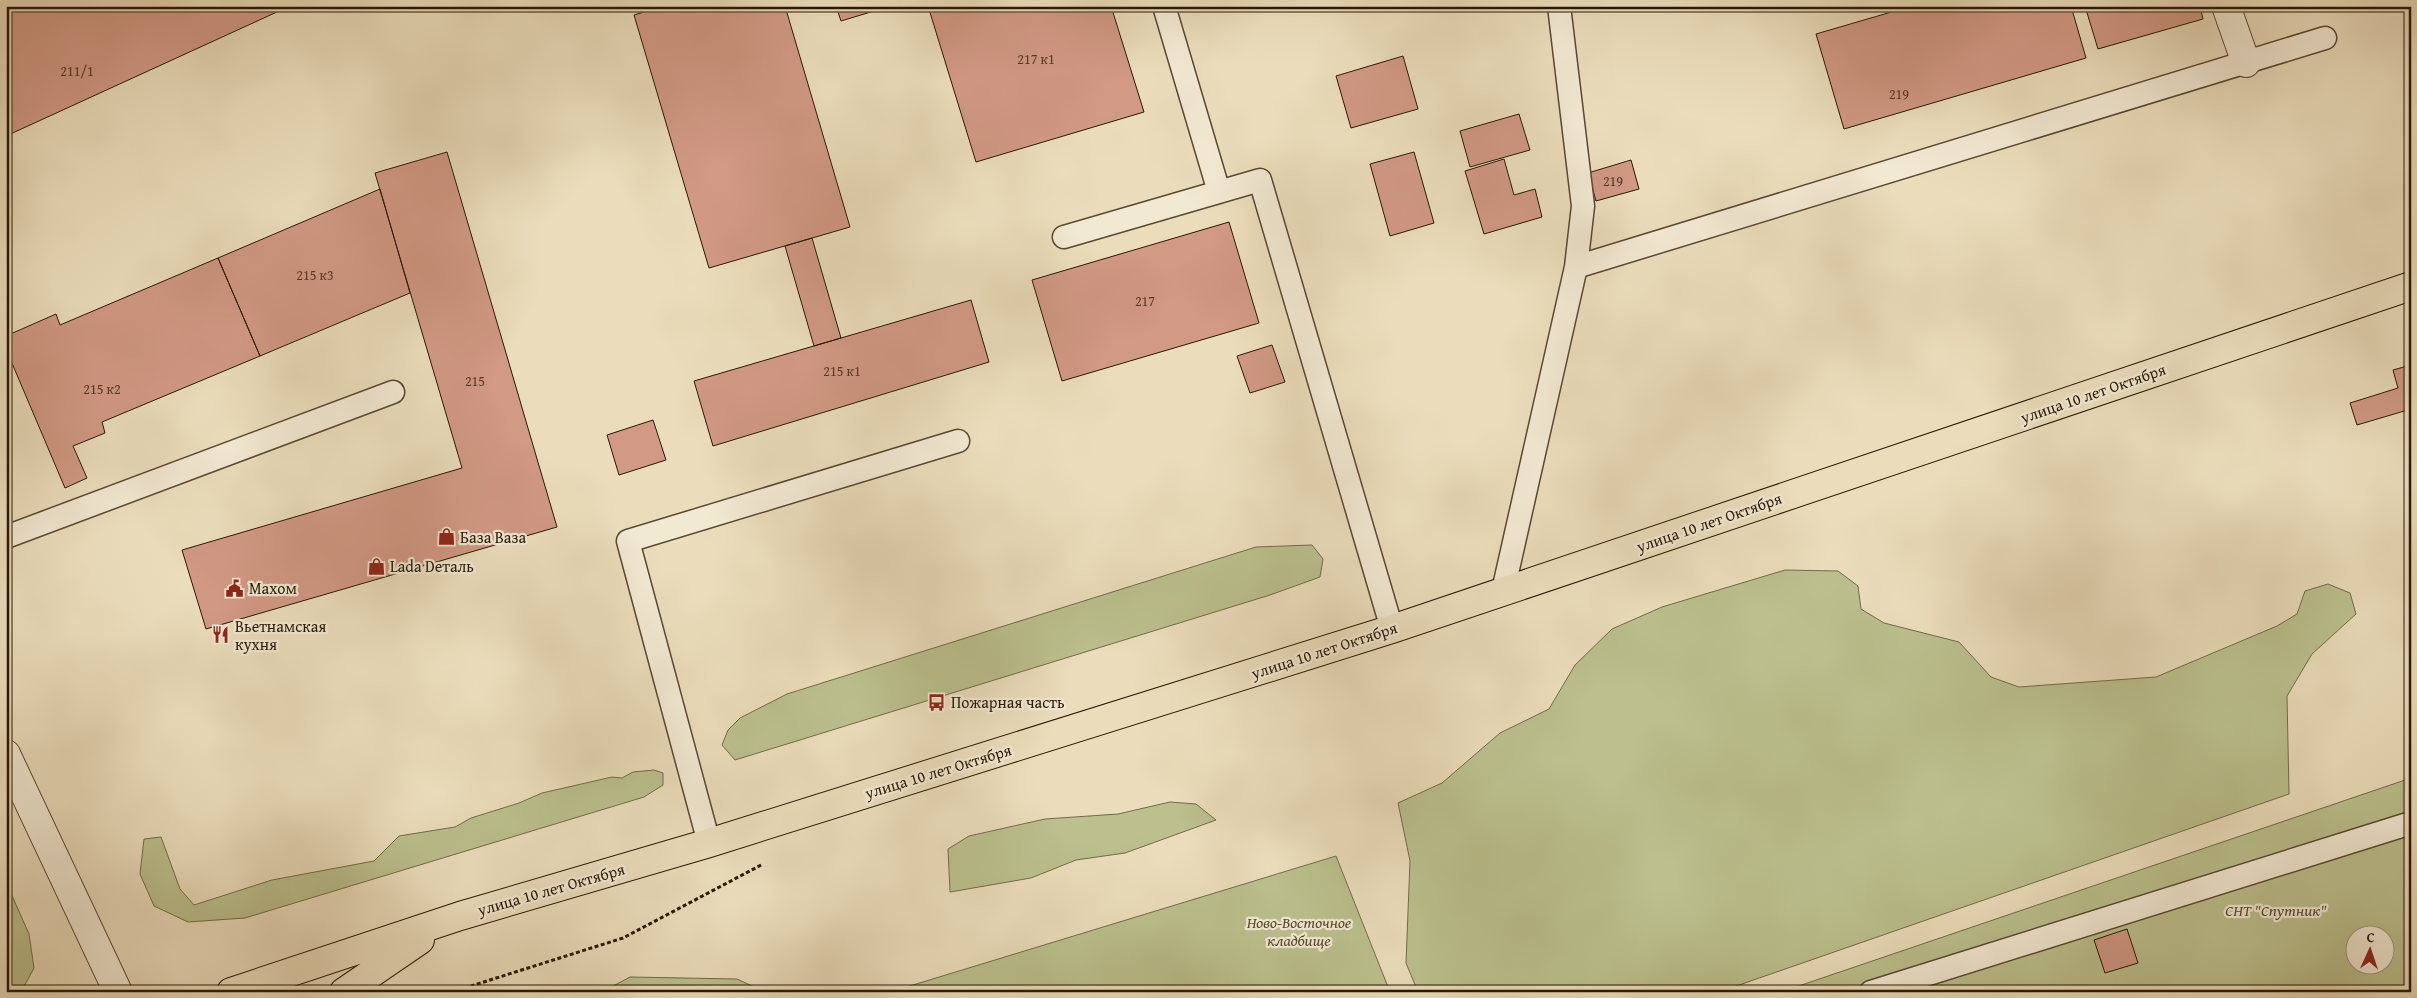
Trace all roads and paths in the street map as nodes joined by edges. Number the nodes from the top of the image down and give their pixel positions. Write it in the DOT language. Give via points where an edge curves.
graph roads {
  1 [pos="1164,6"];
  2 [pos="1560,6"];
  3 [pos="2226,6"];
  4 [pos="2325,38"];
  5 [pos="2246,63"];
  6 [pos="1219,192"];
  7 [pos="1064,237"];
  8 [pos="1576,267"];
  9 [pos="2411,286"];
  10 [pos="393,392"];
  11 [pos="958,441"];
  12 [pos="6,537"];
  13 [pos="1503,591"];
  14 [pos="1392,629"];
  15 [pos="6,754"];
  16 [pos="2411,823"];
  17 [pos="709,843"];
  18 [pos="770,860"];
  19 [pos="460,916"];
  20 [pos="118,992"];
  21 [pos="231,992"];
  22 [pos="344,992"];
  23 [pos="452,992"];
  24 [pos="1871,992"];
  1 -- 6 [label="lane"];
  2 -- 8 [label="lane" via="1583,206"];
  3 -- 5 [label="street"];
  4 -- 5 [label="lane"];
  5 -- 8 [label="lane"];
  6 -- 7 [label="lane"];
  6 -- 14 [label="lane" via="1260,180"];
  8 -- 13 [label="lane"];
  9 -- 13 [label="main road, улица 10 лет Октября"];
  10 -- 12 [label="lane"];
  11 -- 17 [label="lane" via="628,541"];
  13 -- 14 [label="main road, улица 10 лет Октября"];
  14 -- 17 [label="main road, улица 10 лет Октября"];
  15 -- 20 [label="street"];
  16 -- 24 [label="lane"];
  17 -- 19 [label="main road, улица 10 лет Октября"];
  18 -- 23 [label="path" via="622,938"];
  19 -- 21 [label="main road, улица 10 лет Октября"];
  19 -- 22 [label="main road" via="412,944"];
}
